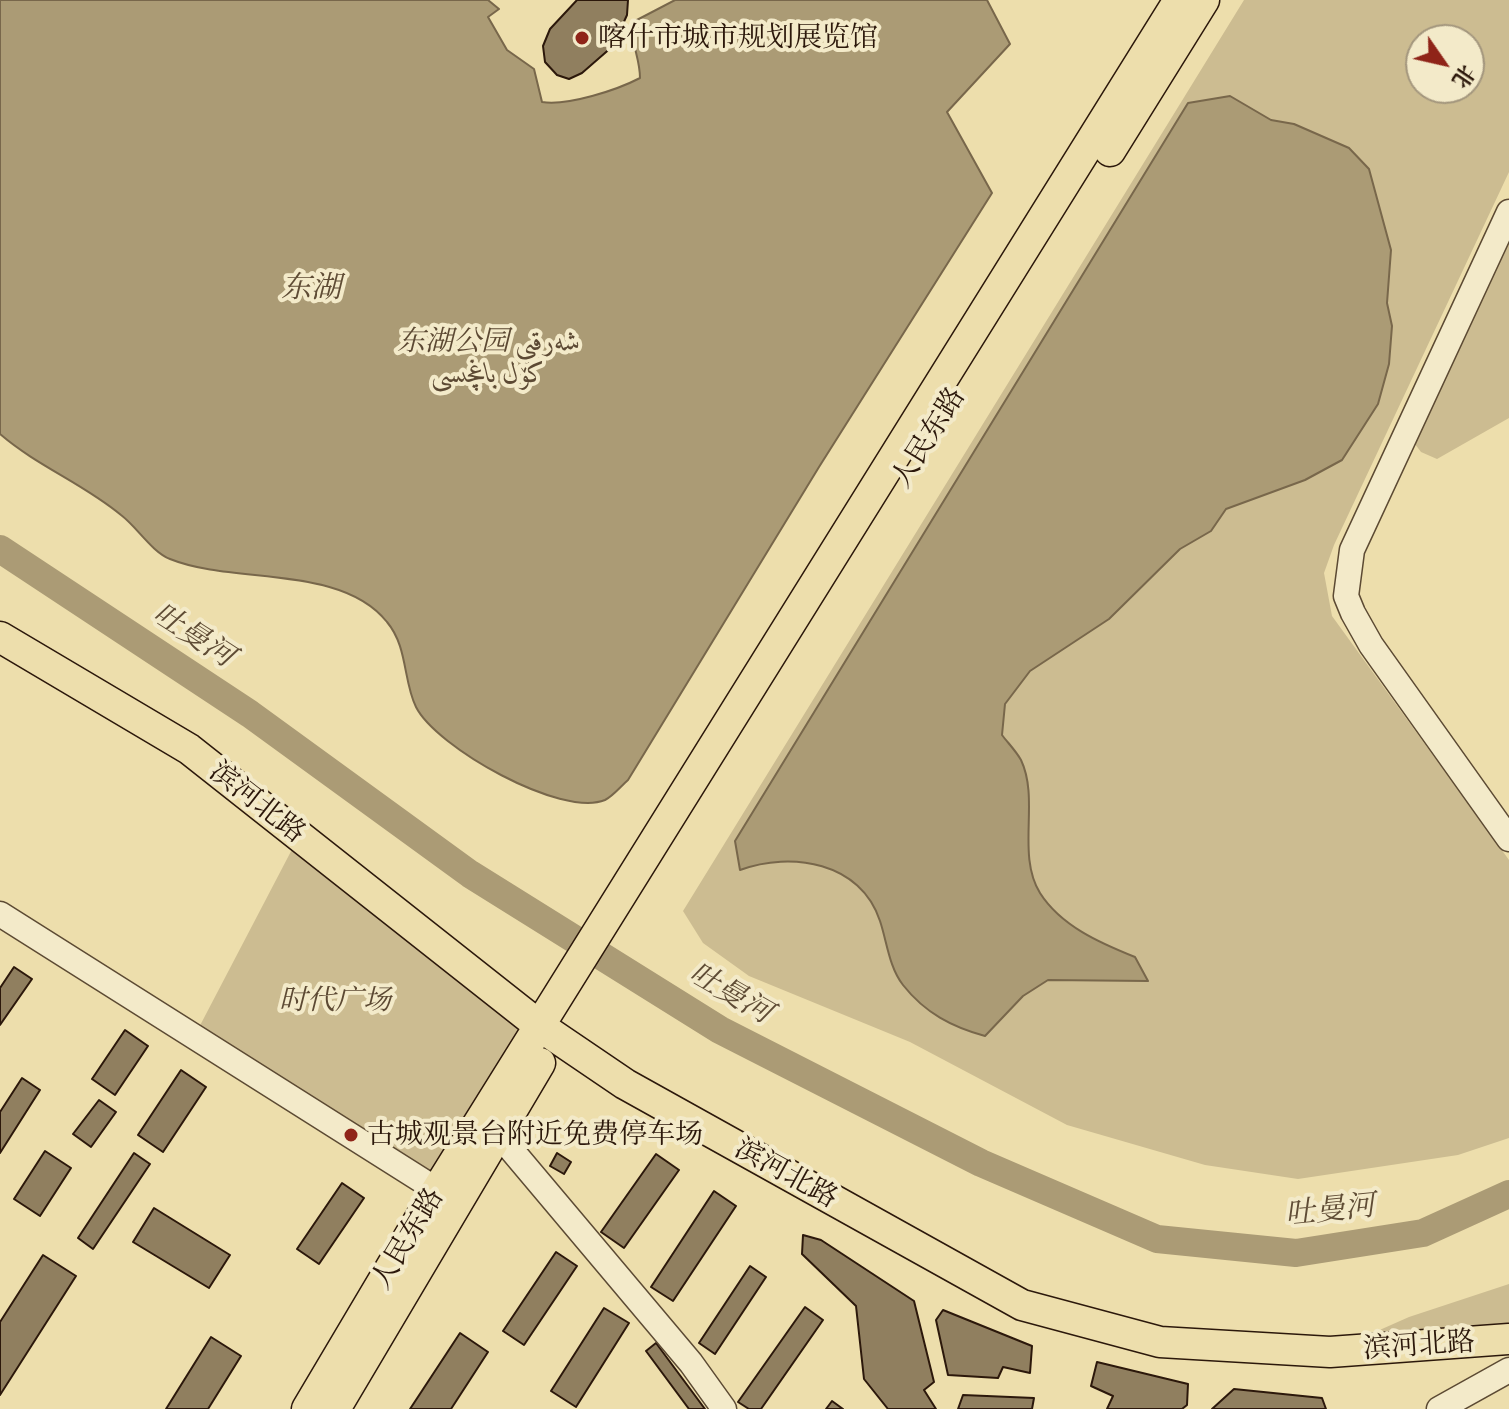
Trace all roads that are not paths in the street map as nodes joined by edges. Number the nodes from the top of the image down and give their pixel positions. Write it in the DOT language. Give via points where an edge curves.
graph roads {
  1 [pos="1179,0"];
  2 [pos="1204,0"];
  3 [pos="1509,212"];
  4 [pos="0,637"];
  5 [pos="1509,839"];
  6 [pos="646,872"];
  7 [pos="0,914"];
  8 [pos="548,1032"];
  9 [pos="499,1135"];
  10 [pos="437,1190"];
  11 [pos="1509,1339"];
  12 [pos="1509,1370"];
  13 [pos="307,1409"];
  14 [pos="335,1409"];
  15 [pos="724,1409"];
  16 [pos="1439,1409"];
  1 -- 6 [label="main road, 人民东路"];
  2 -- 6 [label="main road, 人民东路"];
  3 -- 5 [label="street" via="1352,550 1346,596 1371,645"];
  4 -- 8 [label="main road, 滨河北路" via="189,749"];
  6 -- 8 [label="main road, 人民东路"];
  7 -- 10 [label="street"];
  8 -- 9 [label="main road, 人民东路"];
  8 -- 10 [label="main road, 人民东路"];
  8 -- 11 [label="main road, 滨河北路" via="625,1084 1022,1305 1160,1342 1330,1352"];
  9 -- 14 [label="main road, 人民东路"];
  9 -- 15 [label="street"];
  10 -- 13 [label="main road, 人民东路"];
  12 -- 16 [label="street"];
}
